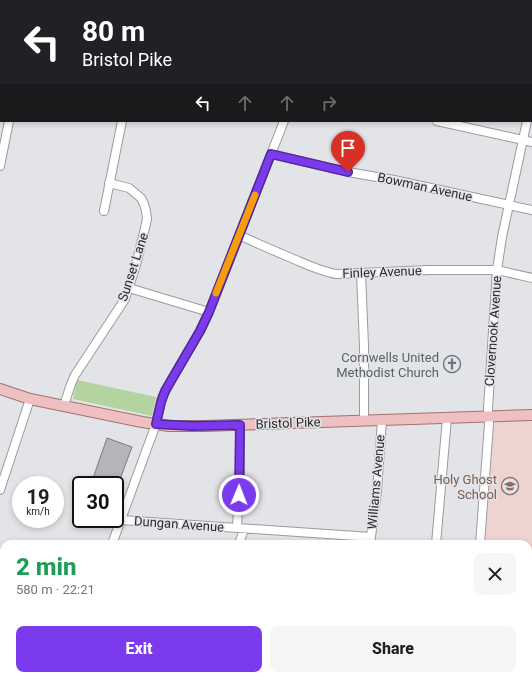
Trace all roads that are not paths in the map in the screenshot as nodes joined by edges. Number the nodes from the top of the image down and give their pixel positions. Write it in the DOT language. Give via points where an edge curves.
graph roads {
  1 [pos="10,122"];
  2 [pos="122,122"];
  3 [pos="284,122"];
  4 [pos="442,122"];
  5 [pos="527,122"];
  6 [pos="522,139"];
  7 [pos="532,142"];
  8 [pos="271,154"];
  9 [pos="0,166"];
  10 [pos="109,183"];
  11 [pos="509,205"];
  12 [pos="532,210"];
  13 [pos="104,211"];
  14 [pos="239,235"];
  15 [pos="497,270"];
  16 [pos="361,273"];
  17 [pos="532,278"];
  18 [pos="129,288"];
  19 [pos="209,312"];
  20 [pos="0,389"];
  21 [pos="30,399"];
  22 [pos="64,406"];
  23 [pos="532,415"];
  24 [pos="488,416"];
  25 [pos="447,418"];
  26 [pos="382,420"];
  27 [pos="364,421"];
  28 [pos="156,424"];
  29 [pos="240,425"];
  30 [pos="0,490"];
  31 [pos="124,512"];
  32 [pos="124,520"];
  33 [pos="118,528"];
  34 [pos="241,529"];
  35 [pos="114,540"];
  36 [pos="240,540"];
  37 [pos="360,540"];
  38 [pos="371,540"];
  39 [pos="436,540"];
  40 [pos="480,540"];
  1 -- 9 [label="street"];
  2 -- 10 [label="street"];
  3 -- 8 [label="street"];
  4 -- 6 [label="street"];
  5 -- 6 [label="street, Clovernook Avenue"];
  6 -- 7 [label="street"];
  6 -- 11 [label="street, Clovernook Avenue"];
  8 -- 11 [label="street, Bowman Avenue"];
  8 -- 14 [label="street"];
  10 -- 13 [label="street"];
  10 -- 18 [label="street, Sunset Lane" via="129,188 136,193 143,200 146,211 147,219"];
  11 -- 12 [label="street, Bowman Avenue"];
  11 -- 15 [label="street, Clovernook Avenue"];
  14 -- 16 [label="street, Finley Avenue" via="330,273"];
  14 -- 19 [label="street"];
  15 -- 16 [label="street, Finley Avenue"];
  15 -- 17 [label="street, Finley Avenue"];
  15 -- 24 [label="street, Clovernook Avenue"];
  16 -- 27 [label="street"];
  18 -- 19 [label="street"];
  18 -- 22 [label="street, Sunset Lane" via="125,299 73,379"];
  19 -- 28 [label="street" via="165,391"];
  20 -- 21 [label="main road, Bristol Pike"];
  21 -- 22 [label="main road, Bristol Pike"];
  21 -- 30 [label="street"];
  22 -- 28 [label="main road, Bristol Pike"];
  23 -- 24 [label="main road, Bristol Pike"];
  24 -- 25 [label="main road, Bristol Pike"];
  24 -- 40 [label="street, Clovernook Avenue"];
  25 -- 26 [label="main road, Bristol Pike"];
  25 -- 39 [label="street"];
  26 -- 27 [label="main road, Bristol Pike"];
  26 -- 38 [label="street, Williams Avenue"];
  27 -- 29 [label="main road, Bristol Pike"];
  28 -- 29 [label="main road, Bristol Pike"];
  28 -- 31 [label="street"];
  29 -- 34 [label="street"];
  32 -- 34 [label="street, Dungan Avenue"];
  33 -- 35 [label="street"];
  34 -- 36 [label="street"];
  34 -- 37 [label="street, Dungan Avenue"];
}
